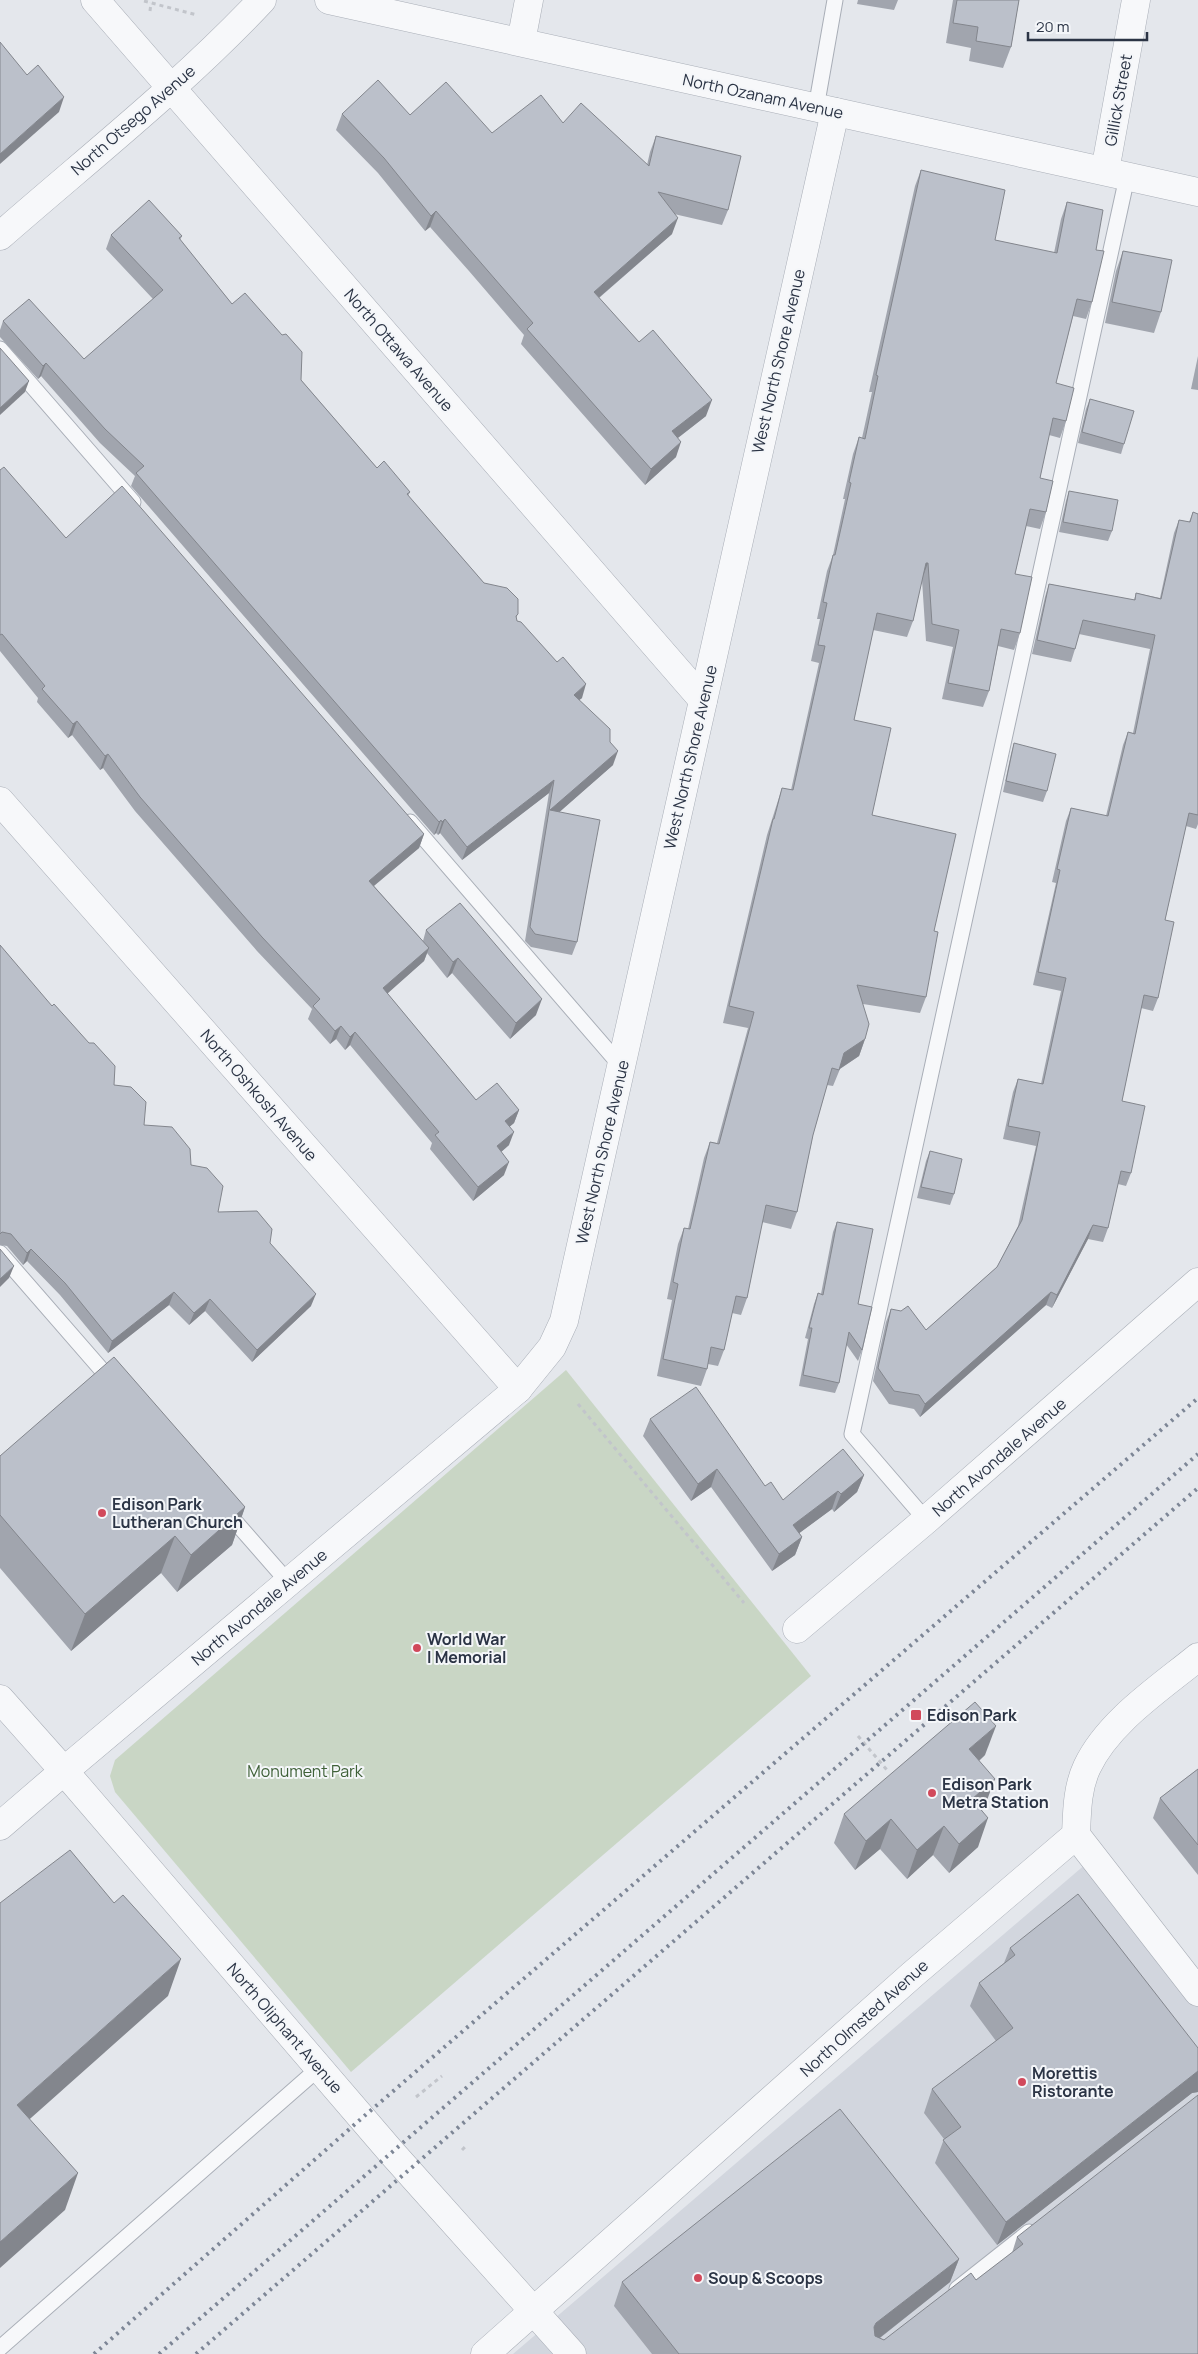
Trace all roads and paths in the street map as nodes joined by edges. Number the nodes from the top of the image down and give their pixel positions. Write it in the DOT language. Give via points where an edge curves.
graph roads {
  1 [pos="95,0"];
  2 [pos="262,0"];
  3 [pos="329,0"];
  4 [pos="529,0"];
  5 [pos="835,0"];
  6 [pos="1136,0"];
  7 [pos="144,1"];
  8 [pos="151,3"];
  9 [pos="200,15"];
  10 [pos="149,18"];
  11 [pos="522,42"];
  12 [pos="171,88"];
  13 [pos="825,110"];
  14 [pos="1116,174"];
  15 [pos="1198,192"];
  16 [pos="0,236"];
  17 [pos="0,348"];
  18 [pos="142,513"];
  19 [pos="703,700"];
  20 [pos="0,801"];
  21 [pos="402,812"];
  22 [pos="621,1066"];
  23 [pos="0,1253"];
  24 [pos="1197,1279"];
  25 [pos="518,1389"];
  26 [pos="124,1395"];
  27 [pos="578,1404"];
  28 [pos="216,1499"];
  29 [pos="926,1520"];
  30 [pos="288,1582"];
  31 [pos="744,1603"];
  32 [pos="797,1629"];
  33 [pos="1198,1657"];
  34 [pos="0,1699"];
  35 [pos="858,1736"];
  36 [pos="887,1770"];
  37 [pos="64,1771"];
  38 [pos="0,1826"];
  39 [pos="1076,1835"];
  40 [pos="1198,1992"];
  41 [pos="319,2068"];
  42 [pos="442,2076"];
  43 [pos="416,2097"];
  44 [pos="467,2145"];
  45 [pos="462,2150"];
  46 [pos="1044,2221"];
  47 [pos="943,2300"];
  48 [pos="535,2311"];
  49 [pos="0,2348"];
  50 [pos="485,2354"];
  51 [pos="572,2354"];
  1 -- 12 [label="street, North Ottawa Avenue"];
  2 -- 12 [label="street, North Otsego Avenue"];
  3 -- 11 [label="street, North Ozanam Avenue"];
  4 -- 11 [label="street"];
  5 -- 13 [label="lane"];
  6 -- 14 [label="street, Gillick Street"];
  7 -- 8 [label="path"];
  8 -- 9 [label="path"];
  8 -- 10 [label="path"];
  11 -- 13 [label="street, North Ozanam Avenue"];
  12 -- 16 [label="street, North Otsego Avenue"];
  12 -- 19 [label="street, North Ottawa Avenue"];
  13 -- 14 [label="street, North Ozanam Avenue"];
  13 -- 19 [label="street, West North Shore Avenue"];
  14 -- 15 [label="street, North Ozanam Avenue"];
  14 -- 29 [label="lane" via="852,1434"];
  17 -- 18 [label="lane"];
  19 -- 22 [label="street, West North Shore Avenue"];
  20 -- 25 [label="street, North Oshkosh Avenue"];
  21 -- 22 [label="lane"];
  22 -- 25 [label="street, West North Shore Avenue" via="564,1321 552,1347"];
  23 -- 26 [label="lane"];
  24 -- 29 [label="street, North Avondale Avenue"];
  25 -- 30 [label="street, North Avondale Avenue"];
  27 -- 31 [label="path"];
  28 -- 30 [label="lane"];
  29 -- 32 [label="street, North Avondale Avenue"];
  30 -- 37 [label="street, North Avondale Avenue"];
  33 -- 39 [label="street" via="1111,1730 1087,1767 1078,1798"];
  34 -- 37 [label="street, North Oliphant Avenue"];
  35 -- 36 [label="path"];
  37 -- 38 [label="street, North Avondale Avenue"];
  37 -- 41 [label="street, North Oliphant Avenue"];
  39 -- 40 [label="street"];
  39 -- 48 [label="street, North Olmsted Avenue" via="912,1975"];
  41 -- 48 [label="street, North Oliphant Avenue"];
  41 -- 49 [label="lane"];
  42 -- 43 [label="path"];
  44 -- 45 [label="path"];
  46 -- 47 [label="lane"];
  48 -- 50 [label="street, North Olmsted Avenue"];
  48 -- 51 [label="street, North Oliphant Avenue"];
}
